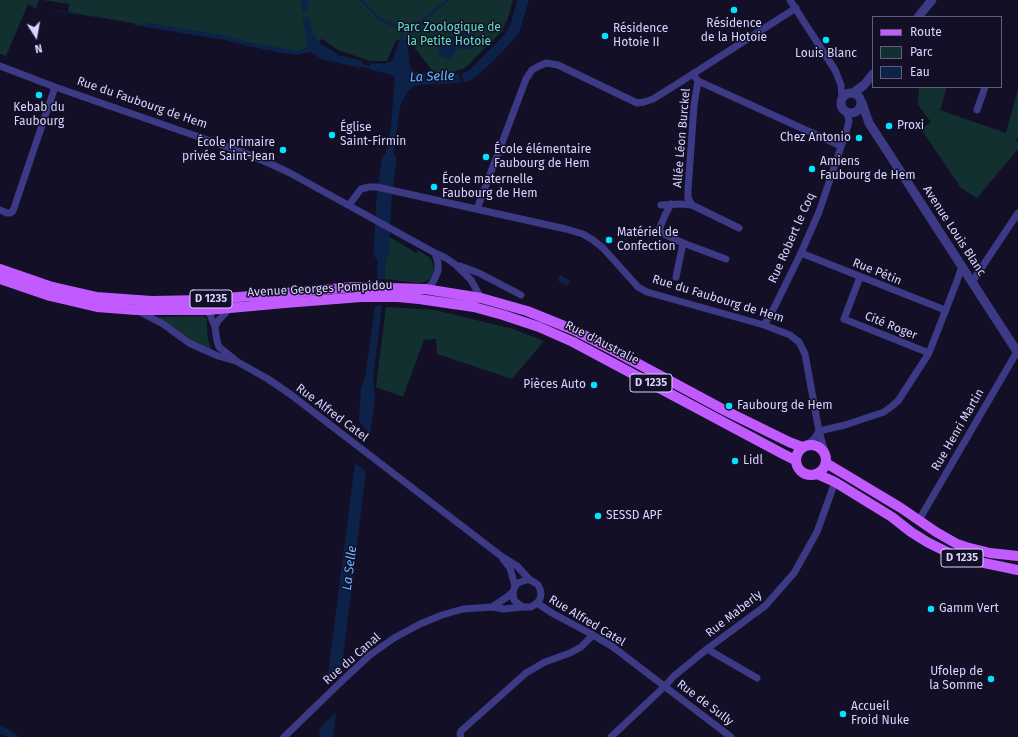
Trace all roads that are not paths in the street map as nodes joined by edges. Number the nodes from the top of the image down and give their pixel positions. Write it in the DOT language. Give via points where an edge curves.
graph roads {
  1 [pos="790,0"];
  2 [pos="932,0"];
  3 [pos="796,8"];
  4 [pos="920,16"];
  5 [pos="1,68"];
  6 [pos="693,74"];
  7 [pos="872,75"];
  8 [pos="698,81"];
  9 [pos="55,87"];
  10 [pos="985,88"];
  11 [pos="853,97"];
  12 [pos="977,110"];
  13 [pos="851,113"];
  14 [pos="869,123"];
  15 [pos="841,146"];
  16 [pos="671,204"];
  17 [pos="349,205"];
  18 [pos="661,205"];
  19 [pos="692,205"];
  20 [pos="477,209"];
  21 [pos="0,210"];
  22 [pos="1018,213"];
  23 [pos="739,228"];
  24 [pos="683,243"];
  25 [pos="435,253"];
  26 [pos="801,253"];
  27 [pos="726,259"];
  28 [pos="456,265"];
  29 [pos="962,266"];
  30 [pos="0,269"];
  31 [pos="860,276"];
  32 [pos="676,277"];
  33 [pos="0,279"];
  34 [pos="972,282"];
  35 [pos="425,289"];
  36 [pos="448,292"];
  37 [pos="521,295"];
  38 [pos="481,298"];
  39 [pos="452,303"];
  40 [pos="206,305"];
  41 [pos="230,308"];
  42 [pos="136,310"];
  43 [pos="945,310"];
  44 [pos="764,325"];
  45 [pos="215,327"];
  46 [pos="1018,352"];
  47 [pos="929,353"];
  48 [pos="236,361"];
  49 [pos="819,431"];
  50 [pos="805,446"];
  51 [pos="825,457"];
  52 [pos="796,460"];
  53 [pos="817,474"];
  54 [pos="835,482"];
  55 [pos="919,520"];
  56 [pos="501,556"];
  57 [pos="1018,556"];
  58 [pos="1018,570"];
  59 [pos="530,580"];
  60 [pos="514,589"];
  61 [pos="537,603"];
  62 [pos="492,607"];
  63 [pos="523,607"];
  64 [pos="593,635"];
  65 [pos="710,647"];
  66 [pos="757,678"];
  67 [pos="665,686"];
  68 [pos="284,737"];
  69 [pos="461,737"];
  70 [pos="611,737"];
  71 [pos="731,737"];
  1 -- 3 [label="street, Avenue Louis Blanc"];
  2 -- 4 [label="street"];
  3 -- 6 [label="street"];
  3 -- 11 [label="street, Avenue Louis Blanc" via="836,70 841,85"];
  5 -- 9 [label="street, Rue du Faubourg de Hem"];
  6 -- 8 [label="street, Allée Léon Burckel"];
  6 -- 20 [label="street" via="653,99 637,103 558,65 546,63 532,70 526,79"];
  7 -- 11 [label="street"];
  8 -- 15 [label="street"];
  8 -- 19 [label="street, Allée Léon Burckel" via="688,190 688,198"];
  9 -- 17 [label="street, Rue du Faubourg de Hem" via="262,160"];
  9 -- 21 [label="street" via="13,211 7,213"];
  10 -- 12 [label="street"];
  11 -- 13 [label="street" via="860,109"];
  11 -- 13 [label="street" via="841,102 844,110"];
  11 -- 14 [label="street, Avenue Louis Blanc"];
  13 -- 14 [label="street, Avenue Louis Blanc"];
  13 -- 15 [label="street, Rue Robert le Coq"];
  14 -- 29 [label="street, Avenue Louis Blanc"];
  15 -- 26 [label="street, Rue Robert le Coq" via="819,212"];
  16 -- 18 [label="street, Allée Léon Burckel"];
  16 -- 19 [label="street, Allée Léon Burckel"];
  16 -- 24 [label="street" via="659,230"];
  17 -- 20 [label="street, Rue du Faubourg de Hem" via="361,189 377,187"];
  17 -- 25 [label="street"];
  19 -- 23 [label="street, Allée Léon Burckel"];
  20 -- 44 [label="street, Rue du Faubourg de Hem" via="582,234 604,248 638,287 647,292"];
  22 -- 34 [label="street"];
  24 -- 27 [label="street"];
  24 -- 32 [label="street"];
  25 -- 28 [label="street"];
  25 -- 35 [label="street" via="438,271 431,285"];
  26 -- 31 [label="street, Rue Pétin"];
  26 -- 44 [label="street, Rue Robert le Coq"];
  28 -- 37 [label="street" via="480,273"];
  28 -- 38 [label="street" via="472,280"];
  29 -- 34 [label="street, Avenue Louis Blanc"];
  29 -- 43 [label="street"];
  30 -- 40 [label="main road, Avenue Georges Pompidou / D 1235" via="52,287 96,297"];
  31 -- 43 [label="street, Rue Pétin"];
  31 -- 47 [label="street, Cité Roger" via="844,319"];
  33 -- 42 [label="main road, Avenue Georges Pompidou / D 1235" via="50,296 97,307"];
  34 -- 46 [label="street, Avenue Louis Blanc"];
  35 -- 36 [label="main road, Avenue Georges Pompidou / D 1235"];
  35 -- 40 [label="main road, Avenue Georges Pompidou / D 1235" via="354,287"];
  36 -- 38 [label="main road, Rue d'Australie / D 1235"];
  38 -- 50 [label="main road, Rue d'Australie / D 1235" via="527,311 574,330 726,411 789,442"];
  39 -- 41 [label="main road, Avenue Georges Pompidou / D 1235" via="398,297 361,297"];
  39 -- 52 [label="main road, Rue d'Australie / D 1235" via="540,327"];
  40 -- 41 [label="main road, Avenue Georges Pompidou / D 1235"];
  40 -- 42 [label="main road, Avenue Georges Pompidou / D 1235"];
  40 -- 45 [label="street"];
  41 -- 45 [label="street"];
  42 -- 48 [label="street, Rue Alfred Catel" via="163,324 189,343"];
  43 -- 47 [label="street"];
  44 -- 49 [label="street, Rue du Faubourg de Hem" via="790,335 802,347"];
  45 -- 48 [label="street" via="219,347"];
  46 -- 55 [label="street, Rue Henri Martin"];
  47 -- 49 [label="street" via="898,401 884,412 845,426"];
  48 -- 56 [label="street, Rue Alfred Catel" via="290,394"];
  49 -- 50 [label="street"];
  49 -- 51 [label="street, Rue du Faubourg de Hem"];
  50 -- 51 [label="main road" via="812,444 822,448"];
  50 -- 52 [label="main road" via="798,450"];
  51 -- 53 [label="main road" via="824,467"];
  51 -- 55 [label="main road, D 1235"];
  52 -- 53 [label="main road" via="798,468 804,474"];
  53 -- 54 [label="main road, D 1235"];
  54 -- 58 [label="main road, D 1235" via="916,535 947,552 965,559"];
  54 -- 65 [label="street, Rue Maberly" via="817,532 794,573 765,606"];
  55 -- 57 [label="main road, D 1235" via="956,544 990,553"];
  56 -- 59 [label="street, Rue Alfred Catel" via="517,566"];
  56 -- 60 [label="street, Rue Alfred Catel" via="510,568"];
  59 -- 60 [label="street" via="522,581"];
  59 -- 61 [label="street" via="538,585 540,590 540,599"];
  60 -- 62 [label="street, Rue du Canal" via="507,598"];
  60 -- 63 [label="street" via="514,600"];
  61 -- 63 [label="street" via="531,607"];
  61 -- 64 [label="street, Rue Alfred Catel"];
  62 -- 63 [label="street, Rue du Canal"];
  62 -- 68 [label="street, Rue du Canal" via="463,609 442,614 394,638 370,655"];
  64 -- 67 [label="street, Rue Alfred Catel"];
  64 -- 69 [label="street" via="581,647 526,673 461,731"];
  65 -- 66 [label="street"];
  65 -- 67 [label="street, Rue Maberly"];
  67 -- 70 [label="street, Rue Maberly"];
  67 -- 71 [label="street, Rue de Sully"];
}
